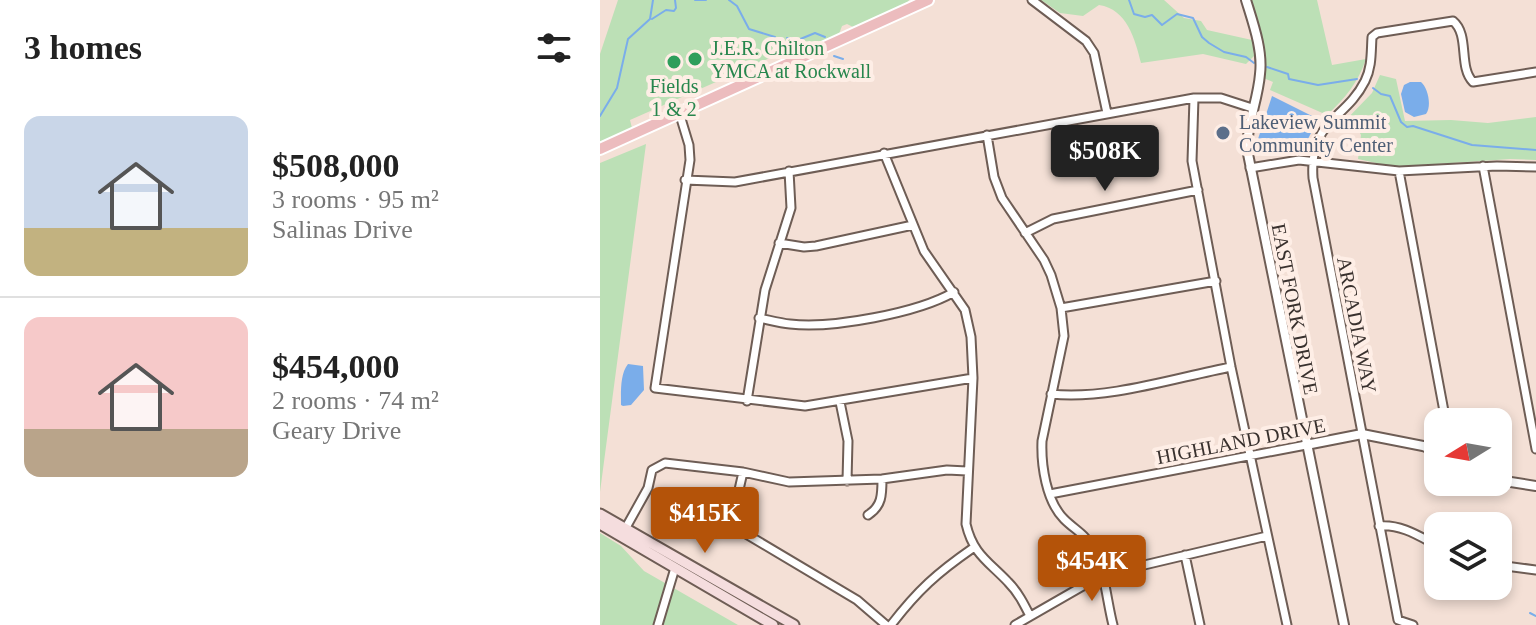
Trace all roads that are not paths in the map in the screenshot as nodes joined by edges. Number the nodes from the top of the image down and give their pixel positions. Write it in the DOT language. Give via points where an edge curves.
graph roads {
  1 [pos="928,0"];
  2 [pos="1032,0"];
  3 [pos="1246,0"];
  4 [pos="1536,72"];
  5 [pos="1194,98"];
  6 [pos="1252,108"];
  7 [pos="679,112"];
  8 [pos="1107,113"];
  9 [pos="987,135"];
  10 [pos="600,149"];
  11 [pos="884,153"];
  12 [pos="1313,160"];
  13 [pos="1483,166"];
  14 [pos="1536,167"];
  15 [pos="1250,168"];
  16 [pos="789,171"];
  17 [pos="1399,171"];
  18 [pos="685,180"];
  19 [pos="1198,190"];
  20 [pos="913,225"];
  21 [pos="1025,233"];
  22 [pos="779,243"];
  23 [pos="1216,281"];
  24 [pos="954,292"];
  25 [pos="1061,308"];
  26 [pos="759,318"];
  27 [pos="1231,367"];
  28 [pos="973,378"];
  29 [pos="1051,394"];
  30 [pos="747,401"];
  31 [pos="840,402"];
  32 [pos="1443,408"];
  33 [pos="1362,434"];
  34 [pos="1306,445"];
  35 [pos="1424,446"];
  36 [pos="1536,449"];
  37 [pos="1250,456"];
  38 [pos="967,471"];
  39 [pos="743,472"];
  40 [pos="882,479"];
  41 [pos="847,481"];
  42 [pos="1512,482"];
  43 [pos="1536,486"];
  44 [pos="1050,494"];
  45 [pos="600,514"];
  46 [pos="868,515"];
  47 [pos="600,524"];
  48 [pos="1379,526"];
  49 [pos="623,532"];
  50 [pos="1267,536"];
  51 [pos="1424,539"];
  52 [pos="973,548"];
  53 [pos="1185,555"];
  54 [pos="677,564"];
  55 [pos="1512,567"];
  56 [pos="1536,570"];
  57 [pos="1102,575"];
  58 [pos="1030,616"];
  59 [pos="658,625"];
  60 [pos="773,625"];
  61 [pos="794,625"];
  62 [pos="889,625"];
  63 [pos="1015,625"];
  64 [pos="1113,625"];
  65 [pos="1200,625"];
  66 [pos="1287,625"];
  67 [pos="1344,625"];
  68 [pos="1413,625"];
  1 -- 7 [label="main road"];
  2 -- 8 [label="street" via="1094,53"];
  3 -- 6 [label="street, EAST FORK DRIVE" via="1261,61"];
  4 -- 12 [label="street, ARCADIA WAY" via="1471,80 1455,22 1380,32 1372,37 1364,84 1326,126"];
  5 -- 6 [label="street" via="1221,98"];
  5 -- 8 [label="street"];
  5 -- 19 [label="street" via="1191,146"];
  6 -- 15 [label="street, EAST FORK DRIVE" via="1247,133"];
  7 -- 10 [label="main road"];
  7 -- 18 [label="street" via="689,145"];
  8 -- 9 [label="street"];
  9 -- 11 [label="street"];
  9 -- 21 [label="street" via="999,191"];
  11 -- 16 [label="street"];
  11 -- 20 [label="street"];
  12 -- 15 [label="street"];
  12 -- 17 [label="street"];
  12 -- 33 [label="street, ARCADIA WAY"];
  13 -- 14 [label="street"];
  13 -- 17 [label="street"];
  13 -- 36 [label="street"];
  15 -- 34 [label="street, EAST FORK DRIVE"];
  16 -- 18 [label="street" via="735,182"];
  16 -- 22 [label="street" via="791,208"];
  17 -- 32 [label="street"];
  18 -- 30 [label="street" via="655,388"];
  19 -- 21 [label="street" via="1053,219"];
  19 -- 23 [label="street"];
  20 -- 22 [label="street" via="816,246"];
  20 -- 24 [label="street" via="932,264"];
  21 -- 25 [label="street" via="1051,275"];
  22 -- 26 [label="street"];
  23 -- 25 [label="street"];
  23 -- 27 [label="street"];
  24 -- 26 [label="street" via="925,307 843,322 790,324"];
  24 -- 28 [label="street" via="965,310"];
  25 -- 29 [label="street" via="1064,336"];
  26 -- 30 [label="street"];
  27 -- 29 [label="street" via="1098,394"];
  27 -- 37 [label="street"];
  28 -- 31 [label="street"];
  28 -- 38 [label="street"];
  29 -- 44 [label="street" via="1042,448"];
  30 -- 31 [label="street" via="805,406"];
  31 -- 41 [label="street" via="848,441"];
  33 -- 34 [label="street, HIGHLAND DRIVE"];
  33 -- 35 [label="street, HIGHLAND DRIVE"];
  33 -- 48 [label="street, ARCADIA WAY"];
  34 -- 37 [label="street, HIGHLAND DRIVE"];
  34 -- 67 [label="street, EAST FORK DRIVE"];
  37 -- 44 [label="street, HIGHLAND DRIVE"];
  37 -- 50 [label="street"];
  38 -- 40 [label="street"];
  38 -- 52 [label="street" via="966,524"];
  39 -- 41 [label="street" via="789,482"];
  39 -- 49 [label="street" via="656,466"];
  39 -- 62 [label="street" via="731,525 857,600"];
  40 -- 41 [label="street"];
  40 -- 46 [label="street" via="882,497"];
  42 -- 43 [label="street"];
  44 -- 57 [label="street" via="1065,520 1089,541"];
  45 -- 49 [label="main road"];
  47 -- 49 [label="main road"];
  48 -- 51 [label="street" via="1404,529"];
  48 -- 68 [label="street, ARCADIA WAY" via="1398,620"];
  49 -- 54 [label="main road"];
  50 -- 53 [label="street"];
  50 -- 66 [label="street"];
  52 -- 58 [label="street" via="1011,584"];
  52 -- 62 [label="street" via="937,573"];
  53 -- 57 [label="street"];
  53 -- 65 [label="street"];
  54 -- 59 [label="street"];
  54 -- 60 [label="main road"];
  54 -- 61 [label="main road"];
  55 -- 56 [label="street"];
  57 -- 58 [label="street"];
  57 -- 64 [label="street"];
  58 -- 63 [label="street"];
}
